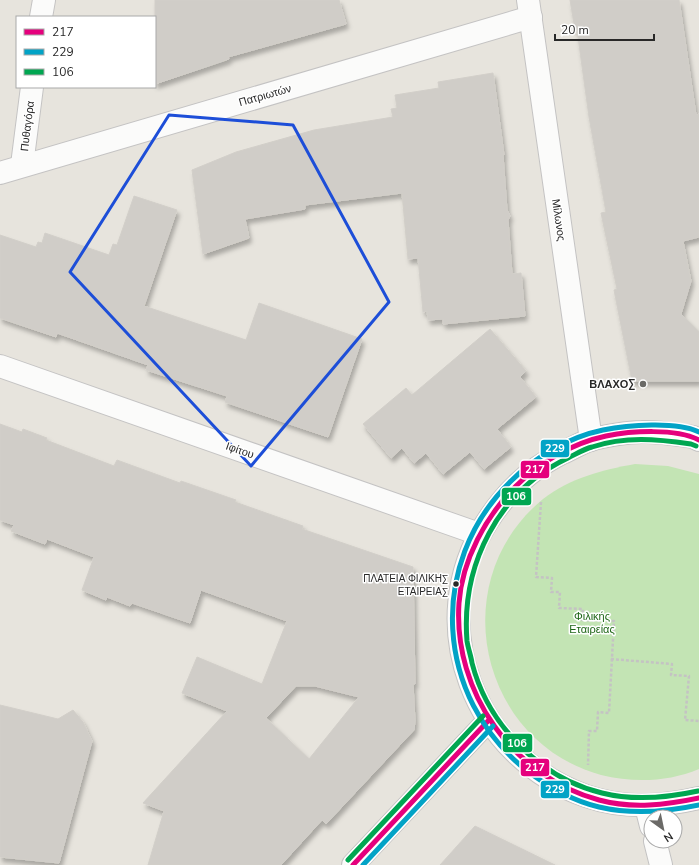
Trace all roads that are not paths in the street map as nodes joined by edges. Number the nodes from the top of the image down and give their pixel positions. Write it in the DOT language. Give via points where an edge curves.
graph roads {
  1 [pos="44,0"];
  2 [pos="529,9"];
  3 [pos="41,16"];
  4 [pos="32,88"];
  5 [pos="22,166"];
  6 [pos="0,173"];
  7 [pos="0,366"];
  8 [pos="591,440"];
  9 [pos="699,440"];
  10 [pos="479,534"];
  11 [pos="488,721"];
  12 [pos="699,798"];
  13 [pos="663,809"];
  14 [pos="643,814"];
  15 [pos="657,849"];
  16 [pos="353,865"];
  17 [pos="661,865"];
  1 -- 3 [label="street"];
  2 -- 5 [label="street, Πατριωτών"];
  2 -- 8 [label="street, Μίλωνος"];
  4 -- 5 [label="street, Πυθαγόρα"];
  5 -- 6 [label="street, Πατριωτών"];
  7 -- 10 [label="street, Ιφίτου"];
  8 -- 9 [label="street" via="642,432 693,437"];
  8 -- 10 [label="street" via="544,462 518,482 496,506"];
  10 -- 11 [label="street" via="466,566 458,615 465,670"];
  11 -- 14 [label="street" via="508,746 532,767 558,784"];
  11 -- 16 [label="street"];
  12 -- 13 [label="street"];
  15 -- 17 [label="street"];
}
